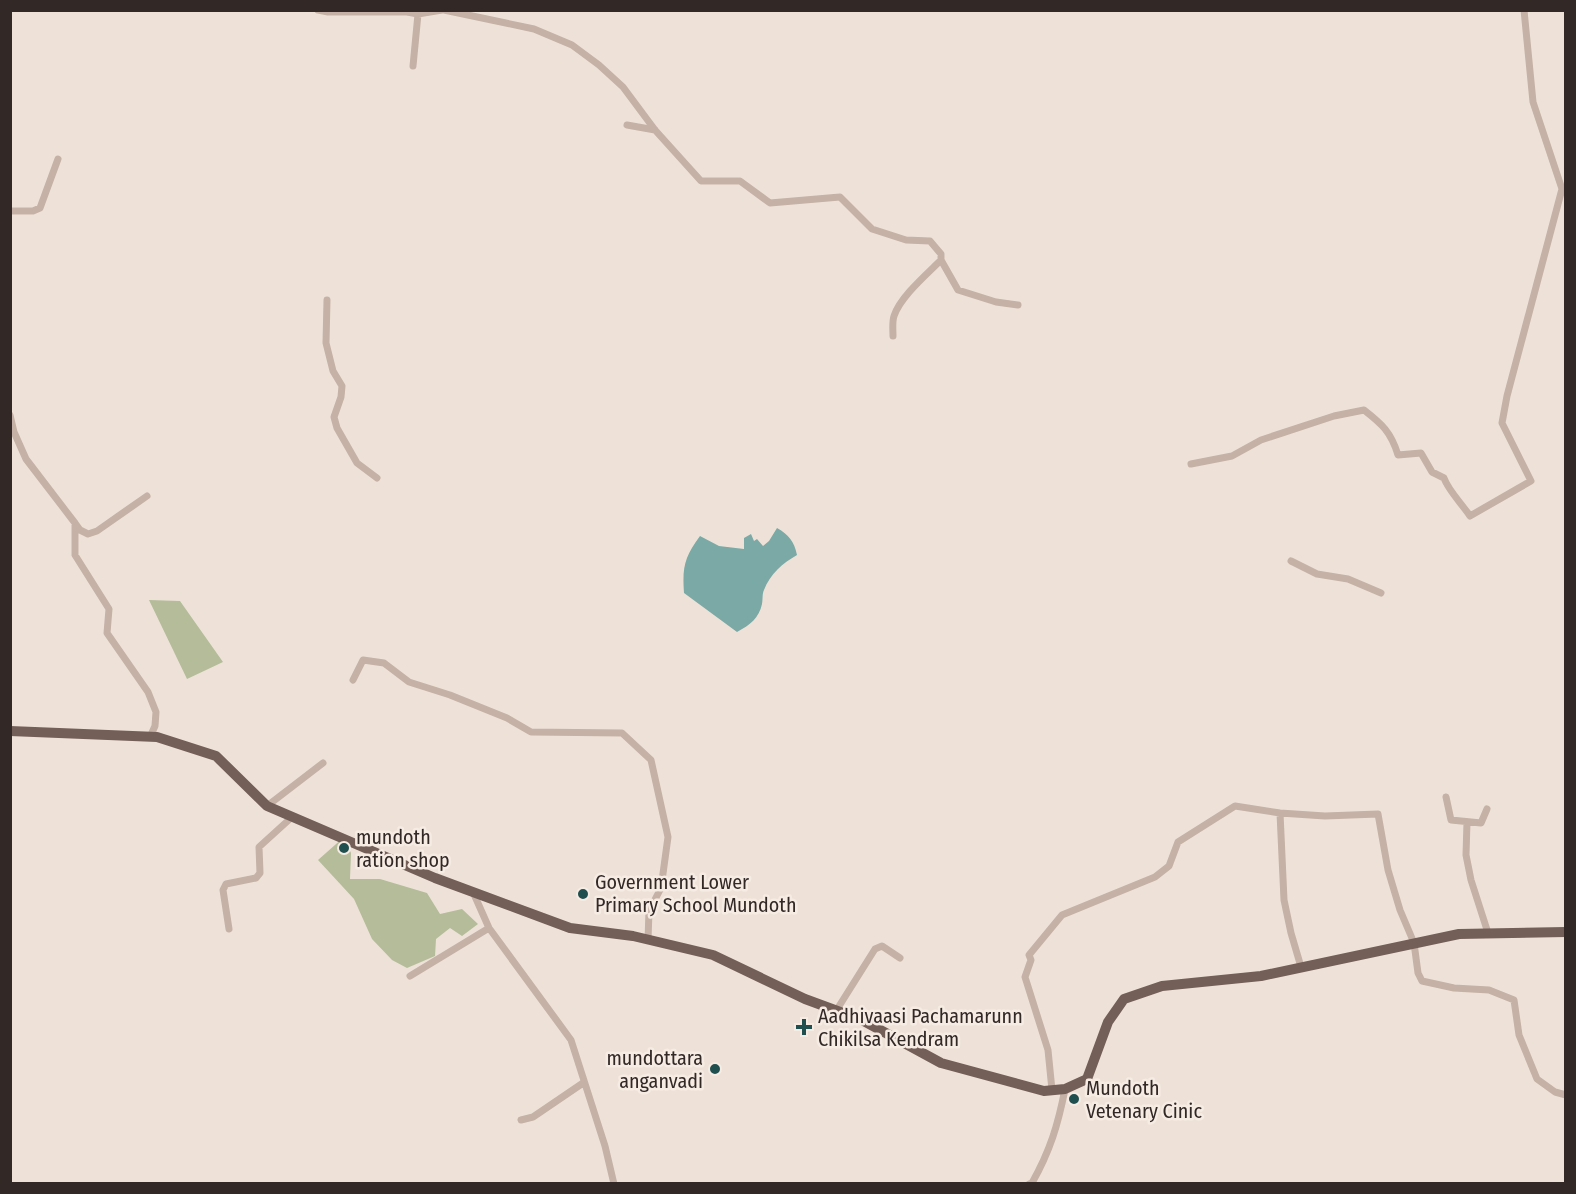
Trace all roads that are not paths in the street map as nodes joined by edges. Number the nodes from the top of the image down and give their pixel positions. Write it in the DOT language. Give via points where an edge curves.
graph roads {
  1 [pos="318,10"];
  2 [pos="443,10"];
  3 [pos="1524,10"];
  4 [pos="418,14"];
  5 [pos="413,66"];
  6 [pos="627,125"];
  7 [pos="655,130"];
  8 [pos="58,159"];
  9 [pos="10,211"];
  10 [pos="941,260"];
  11 [pos="327,300"];
  12 [pos="1018,305"];
  13 [pos="893,336"];
  14 [pos="10,415"];
  15 [pos="1191,464"];
  16 [pos="376,478"];
  17 [pos="147,496"];
  18 [pos="75,523"];
  19 [pos="1292,561"];
  20 [pos="1381,593"];
  21 [pos="353,680"];
  22 [pos="10,731"];
  23 [pos="150,737"];
  24 [pos="323,763"];
  25 [pos="1446,797"];
  26 [pos="267,806"];
  27 [pos="1487,809"];
  28 [pos="1280,813"];
  29 [pos="292,817"];
  30 [pos="1467,822"];
  31 [pos="473,892"];
  32 [pos="489,928"];
  33 [pos="229,929"];
  34 [pos="1566,932"];
  35 [pos="1488,933"];
  36 [pos="648,940"];
  37 [pos="1414,944"];
  38 [pos="900,958"];
  39 [pos="1300,967"];
  40 [pos="410,976"];
  41 [pos="836,1011"];
  42 [pos="583,1083"];
  43 [pos="1065,1089"];
  44 [pos="1052,1090"];
  45 [pos="1566,1095"];
  46 [pos="521,1120"];
  47 [pos="1031,1183"];
  48 [pos="614,1184"];
  1 -- 4 [label="street"];
  2 -- 4 [label="street"];
  2 -- 7 [label="street" via="534,29 572,45 623,87"];
  3 -- 15 [label="street" via="1533,102 1562,189 1502,423 1531,481 1470,516 1421,453 1398,455 1384,426 1364,410 1261,440 1232,456"];
  4 -- 5 [label="street"];
  6 -- 7 [label="street"];
  7 -- 10 [label="street" via="701,181 740,181 770,203 840,196 872,230 906,240 930,241 941,254"];
  8 -- 9 [label="street" via="40,208"];
  10 -- 12 [label="street" via="958,290"];
  10 -- 13 [label="street" via="897,311"];
  11 -- 16 [label="street" via="326,343 333,371 342,386 334,417 336,428 357,463"];
  14 -- 18 [label="street" via="26,459"];
  17 -- 18 [label="street" via="97,531 88,534"];
  18 -- 23 [label="street" via="75,555 109,609 107,633 148,692 156,712"];
  19 -- 20 [label="street" via="1317,574 1348,579"];
  21 -- 36 [label="street" via="363,660 384,663 409,682 507,718 531,732 622,733 651,760 668,837 662,888 649,911"];
  22 -- 23 [label="main road"];
  23 -- 26 [label="main road" via="216,756"];
  24 -- 26 [label="street"];
  25 -- 30 [label="street" via="1451,820"];
  26 -- 29 [label="main road"];
  27 -- 30 [label="street" via="1482,823"];
  28 -- 37 [label="street" via="1378,814 1392,887"];
  28 -- 39 [label="street" via="1284,900"];
  28 -- 44 [label="street" via="1235,806 1178,842 1169,866 1155,877 1062,915 1029,955 1031,960 1024,977 1048,1050"];
  29 -- 31 [label="main road"];
  29 -- 33 [label="street" via="259,847 260,873 256,879 226,884 223,890"];
  30 -- 35 [label="street" via="1468,863"];
  31 -- 32 [label="street"];
  31 -- 36 [label="main road" via="570,928"];
  32 -- 40 [label="street"];
  32 -- 42 [label="street" via="571,1041"];
  34 -- 35 [label="main road"];
  35 -- 37 [label="main road" via="1459,934"];
  36 -- 41 [label="main road" via="713,955"];
  37 -- 39 [label="main road"];
  37 -- 45 [label="street" via="1422,981 1489,990 1514,1000 1519,1035 1537,1079"];
  38 -- 41 [label="street" via="882,946 875,949"];
  39 -- 43 [label="main road" via="1261,976 1162,986 1124,999 1108,1022 1087,1079"];
  41 -- 44 [label="main road" via="861,1020 941,1063"];
  42 -- 46 [label="street" via="533,1117"];
  42 -- 48 [label="street"];
  43 -- 44 [label="main road"];
  43 -- 47 [label="street" via="1057,1128"];
}
